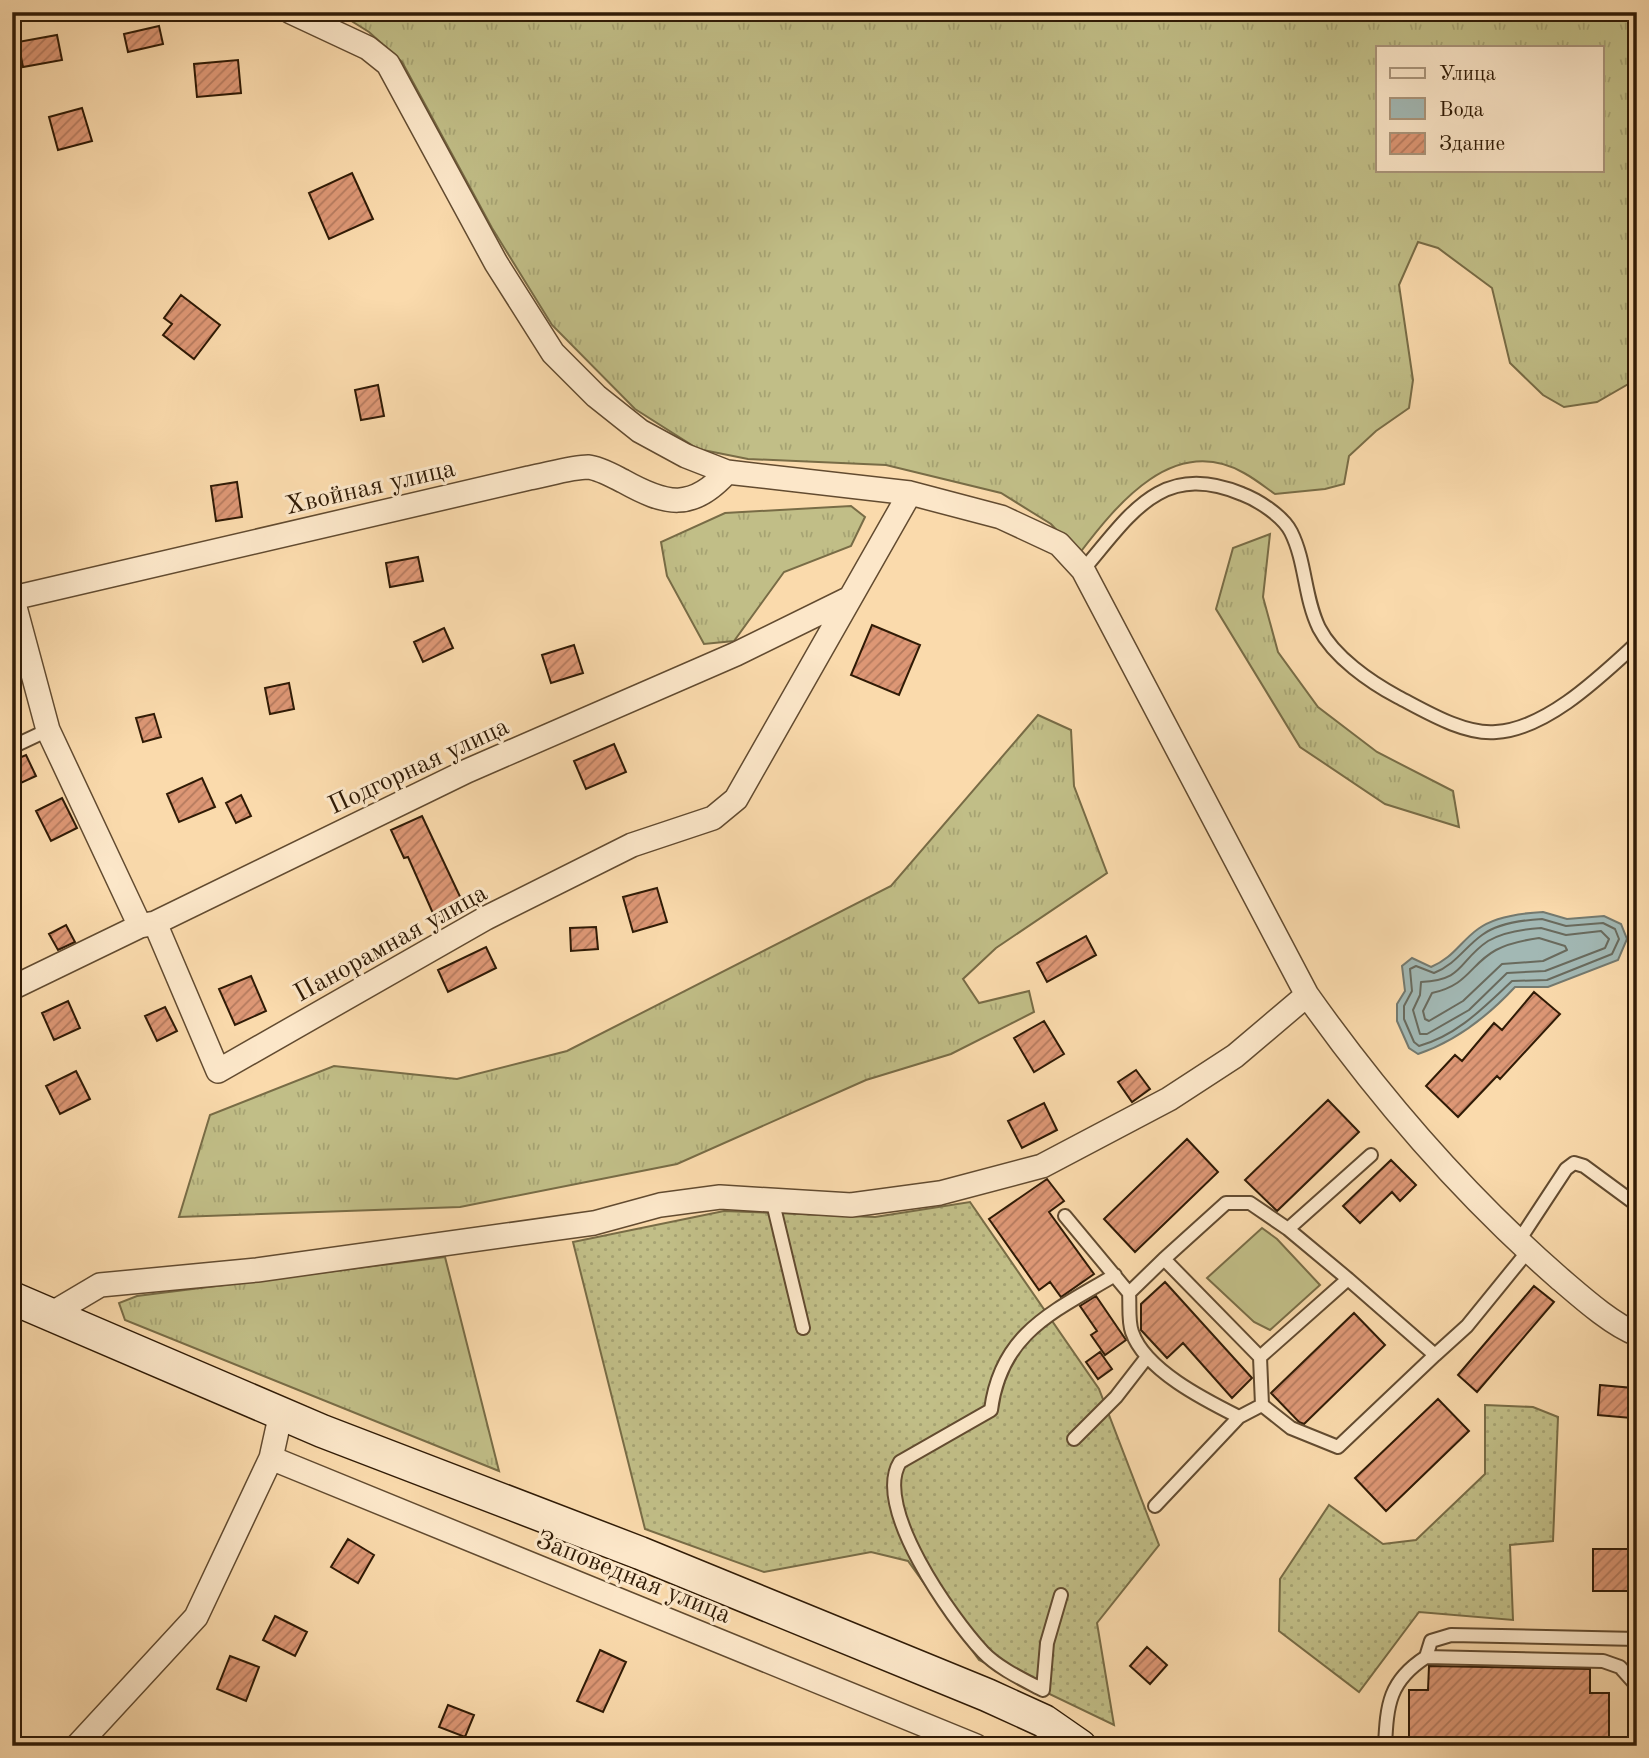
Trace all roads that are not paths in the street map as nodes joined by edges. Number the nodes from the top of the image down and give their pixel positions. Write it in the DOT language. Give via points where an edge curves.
graph roads {
  1 [pos="291,12"];
  2 [pos="727,472"];
  3 [pos="910,493"];
  4 [pos="1083,570"];
  5 [pos="13,597"];
  6 [pos="850,598"];
  7 [pos="1637,643"];
  8 [pos="48,730"];
  9 [pos="12,747"];
  10 [pos="148,925"];
  11 [pos="12,988"];
  12 [pos="1307,995"];
  13 [pos="1371,1155"];
  14 [pos="772,1199"];
  15 [pos="1637,1205"];
  16 [pos="1065,1216"];
  17 [pos="1288,1229"];
  18 [pos="1523,1246"];
  19 [pos="1164,1259"];
  20 [pos="1115,1275"];
  21 [pos="1348,1279"];
  22 [pos="1129,1293"];
  23 [pos="12,1298"];
  24 [pos="51,1314"];
  25 [pos="803,1328"];
  26 [pos="1637,1334"];
  27 [pos="1435,1355"];
  28 [pos="1260,1356"];
  29 [pos="1147,1357"];
  30 [pos="1262,1405"];
  31 [pos="281,1413"];
  32 [pos="1239,1417"];
  33 [pos="1074,1439"];
  34 [pos="271,1458"];
  35 [pos="1155,1506"];
  36 [pos="1061,1595"];
  37 [pos="1606,1637"];
  38 [pos="1637,1639"];
  39 [pos="1426,1657"];
  40 [pos="1603,1661"];
  41 [pos="1637,1686"];
  42 [pos="77,1746"];
  43 [pos="976,1746"];
  44 [pos="1080,1746"];
  45 [pos="1385,1746"];
  1 -- 2 [label="street" via="368,48 388,64 496,263 553,353 640,431"];
  2 -- 3 [label="street"];
  2 -- 5 [label="street, Хвойная улица" via="711,490 686,501 653,498 611,474 588,467"];
  3 -- 4 [label="street" via="1001,517 1059,544"];
  3 -- 6 [label="street"];
  4 -- 7 [label="lane" via="1113,534 1171,485 1196,481 1223,486 1250,497 1290,528 1320,629 1340,655 1389,692 1444,722 1495,733 1536,722"];
  4 -- 12 [label="street"];
  5 -- 8 [label="street"];
  6 -- 10 [label="street, Подгорная улица" via="736,654 467,771"];
  6 -- 10 [label="street, Панорамная улица" via="736,799 713,818 632,845 486,918 218,1071"];
  8 -- 9 [label="lane"];
  8 -- 10 [label="street"];
  10 -- 11 [label="street, Подгорная улица"];
  12 -- 14 [label="street" via="1235,1056 1169,1099 1042,1166 940,1193 850,1205"];
  12 -- 18 [label="street" via="1418,1138"];
  13 -- 17 [label="lane"];
  14 -- 24 [label="street" via="720,1197 660,1205 594,1223 257,1270 100,1285"];
  14 -- 25 [label="lane"];
  15 -- 18 [label="lane" via="1574,1163 1566,1169"];
  16 -- 20 [label="lane"];
  17 -- 19 [label="lane" via="1250,1203 1226,1203"];
  17 -- 21 [label="lane"];
  18 -- 26 [label="street" via="1581,1297"];
  18 -- 27 [label="lane" via="1467,1326"];
  19 -- 22 [label="lane"];
  19 -- 28 [label="lane"];
  20 -- 22 [label="lane"];
  20 -- 36 [label="lane" via="1053,1312 1015,1343 994,1383 991,1410 900,1462 894,1472 906,1540 941,1597 985,1654 1043,1690 1047,1643"];
  21 -- 27 [label="lane"];
  21 -- 28 [label="lane"];
  22 -- 29 [label="lane" via="1131,1332"];
  23 -- 24 [label="street"];
  24 -- 31 [label="street"];
  27 -- 30 [label="lane" via="1338,1447 1291,1429"];
  28 -- 30 [label="lane"];
  29 -- 32 [label="lane" via="1198,1397"];
  29 -- 33 [label="lane"];
  30 -- 32 [label="lane"];
  31 -- 34 [label="street"];
  31 -- 44 [label="street" via="987,1695 1044,1721"];
  32 -- 35 [label="lane"];
  34 -- 42 [label="street" via="196,1617"];
  34 -- 43 [label="street, Заповедная улица"];
  37 -- 38 [label="lane"];
  37 -- 39 [label="lane" via="1451,1635 1432,1642"];
  37 -- 40 [label="lane"];
  39 -- 40 [label="lane"];
  39 -- 45 [label="lane" via="1395,1686 1386,1712"];
  40 -- 41 [label="lane" via="1620,1667"];
}
